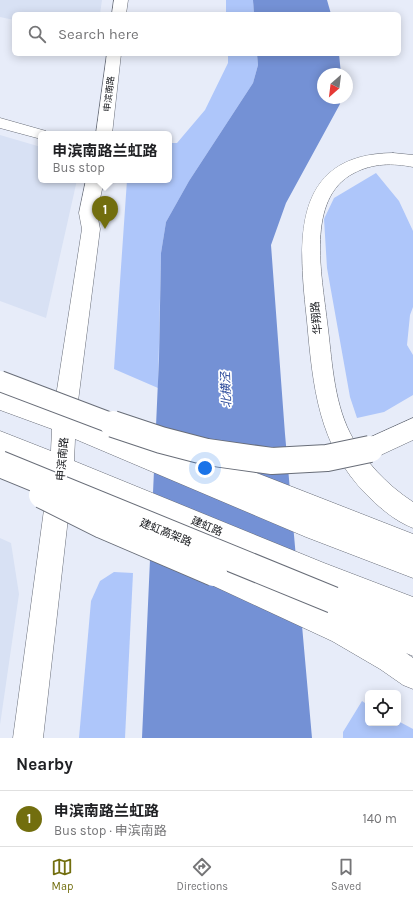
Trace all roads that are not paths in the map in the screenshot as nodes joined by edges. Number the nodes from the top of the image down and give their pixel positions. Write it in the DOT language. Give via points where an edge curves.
graph roads {
  1 [pos="121,0"];
  2 [pos="119,12"];
  3 [pos="114,56"];
  4 [pos="0,123"];
  5 [pos="104,131"];
  6 [pos="38,133"];
  7 [pos="413,161"];
  8 [pos="95,183"];
  9 [pos="0,381"];
  10 [pos="0,400"];
  11 [pos="103,421"];
  12 [pos="64,423"];
  13 [pos="413,429"];
  14 [pos="413,440"];
  15 [pos="0,442"];
  16 [pos="370,449"];
  17 [pos="0,464"];
  18 [pos="62,468"];
  19 [pos="0,474"];
  20 [pos="413,516"];
  21 [pos="413,548"];
  22 [pos="413,564"];
  23 [pos="329,588"];
  24 [pos="413,611"];
  25 [pos="413,621"];
  26 [pos="413,642"];
  27 [pos="413,675"];
  28 [pos="28,738"];
  1 -- 2 [label="main road"];
  3 -- 5 [label="main road, 申滨南路"];
  4 -- 6 [label="street"];
  7 -- 20 [label="main road, 华翔路" via="367,161 352,165 334,177 323,192 312,225 311,265 324,385 340,437 357,466 378,489"];
  8 -- 12 [label="main road, 申滨南路" via="88,213 91,229"];
  9 -- 11 [label="main road, bridge"];
  10 -- 12 [label="main road"];
  11 -- 16 [label="main road, bridge" via="207,452 272,461 327,458"];
  11 -- 21 [label="main road, bridge"];
  12 -- 18 [label="main road, 申滨南路"];
  12 -- 22 [label="main road" via="315,528"];
  13 -- 16 [label="main road"];
  14 -- 16 [label="main road"];
  15 -- 18 [label="main road, 建虹路"];
  17 -- 23 [label="main road, 建虹高架路, bridge"];
  18 -- 23 [label="main road, 建虹路" via="142,500"];
  18 -- 28 [label="main road, 申滨南路"];
  19 -- 27 [label="main road, bridge" via="102,525 342,632"];
  23 -- 24 [label="main road, 建虹路"];
  23 -- 25 [label="main road"];
  23 -- 26 [label="main road"];
}
